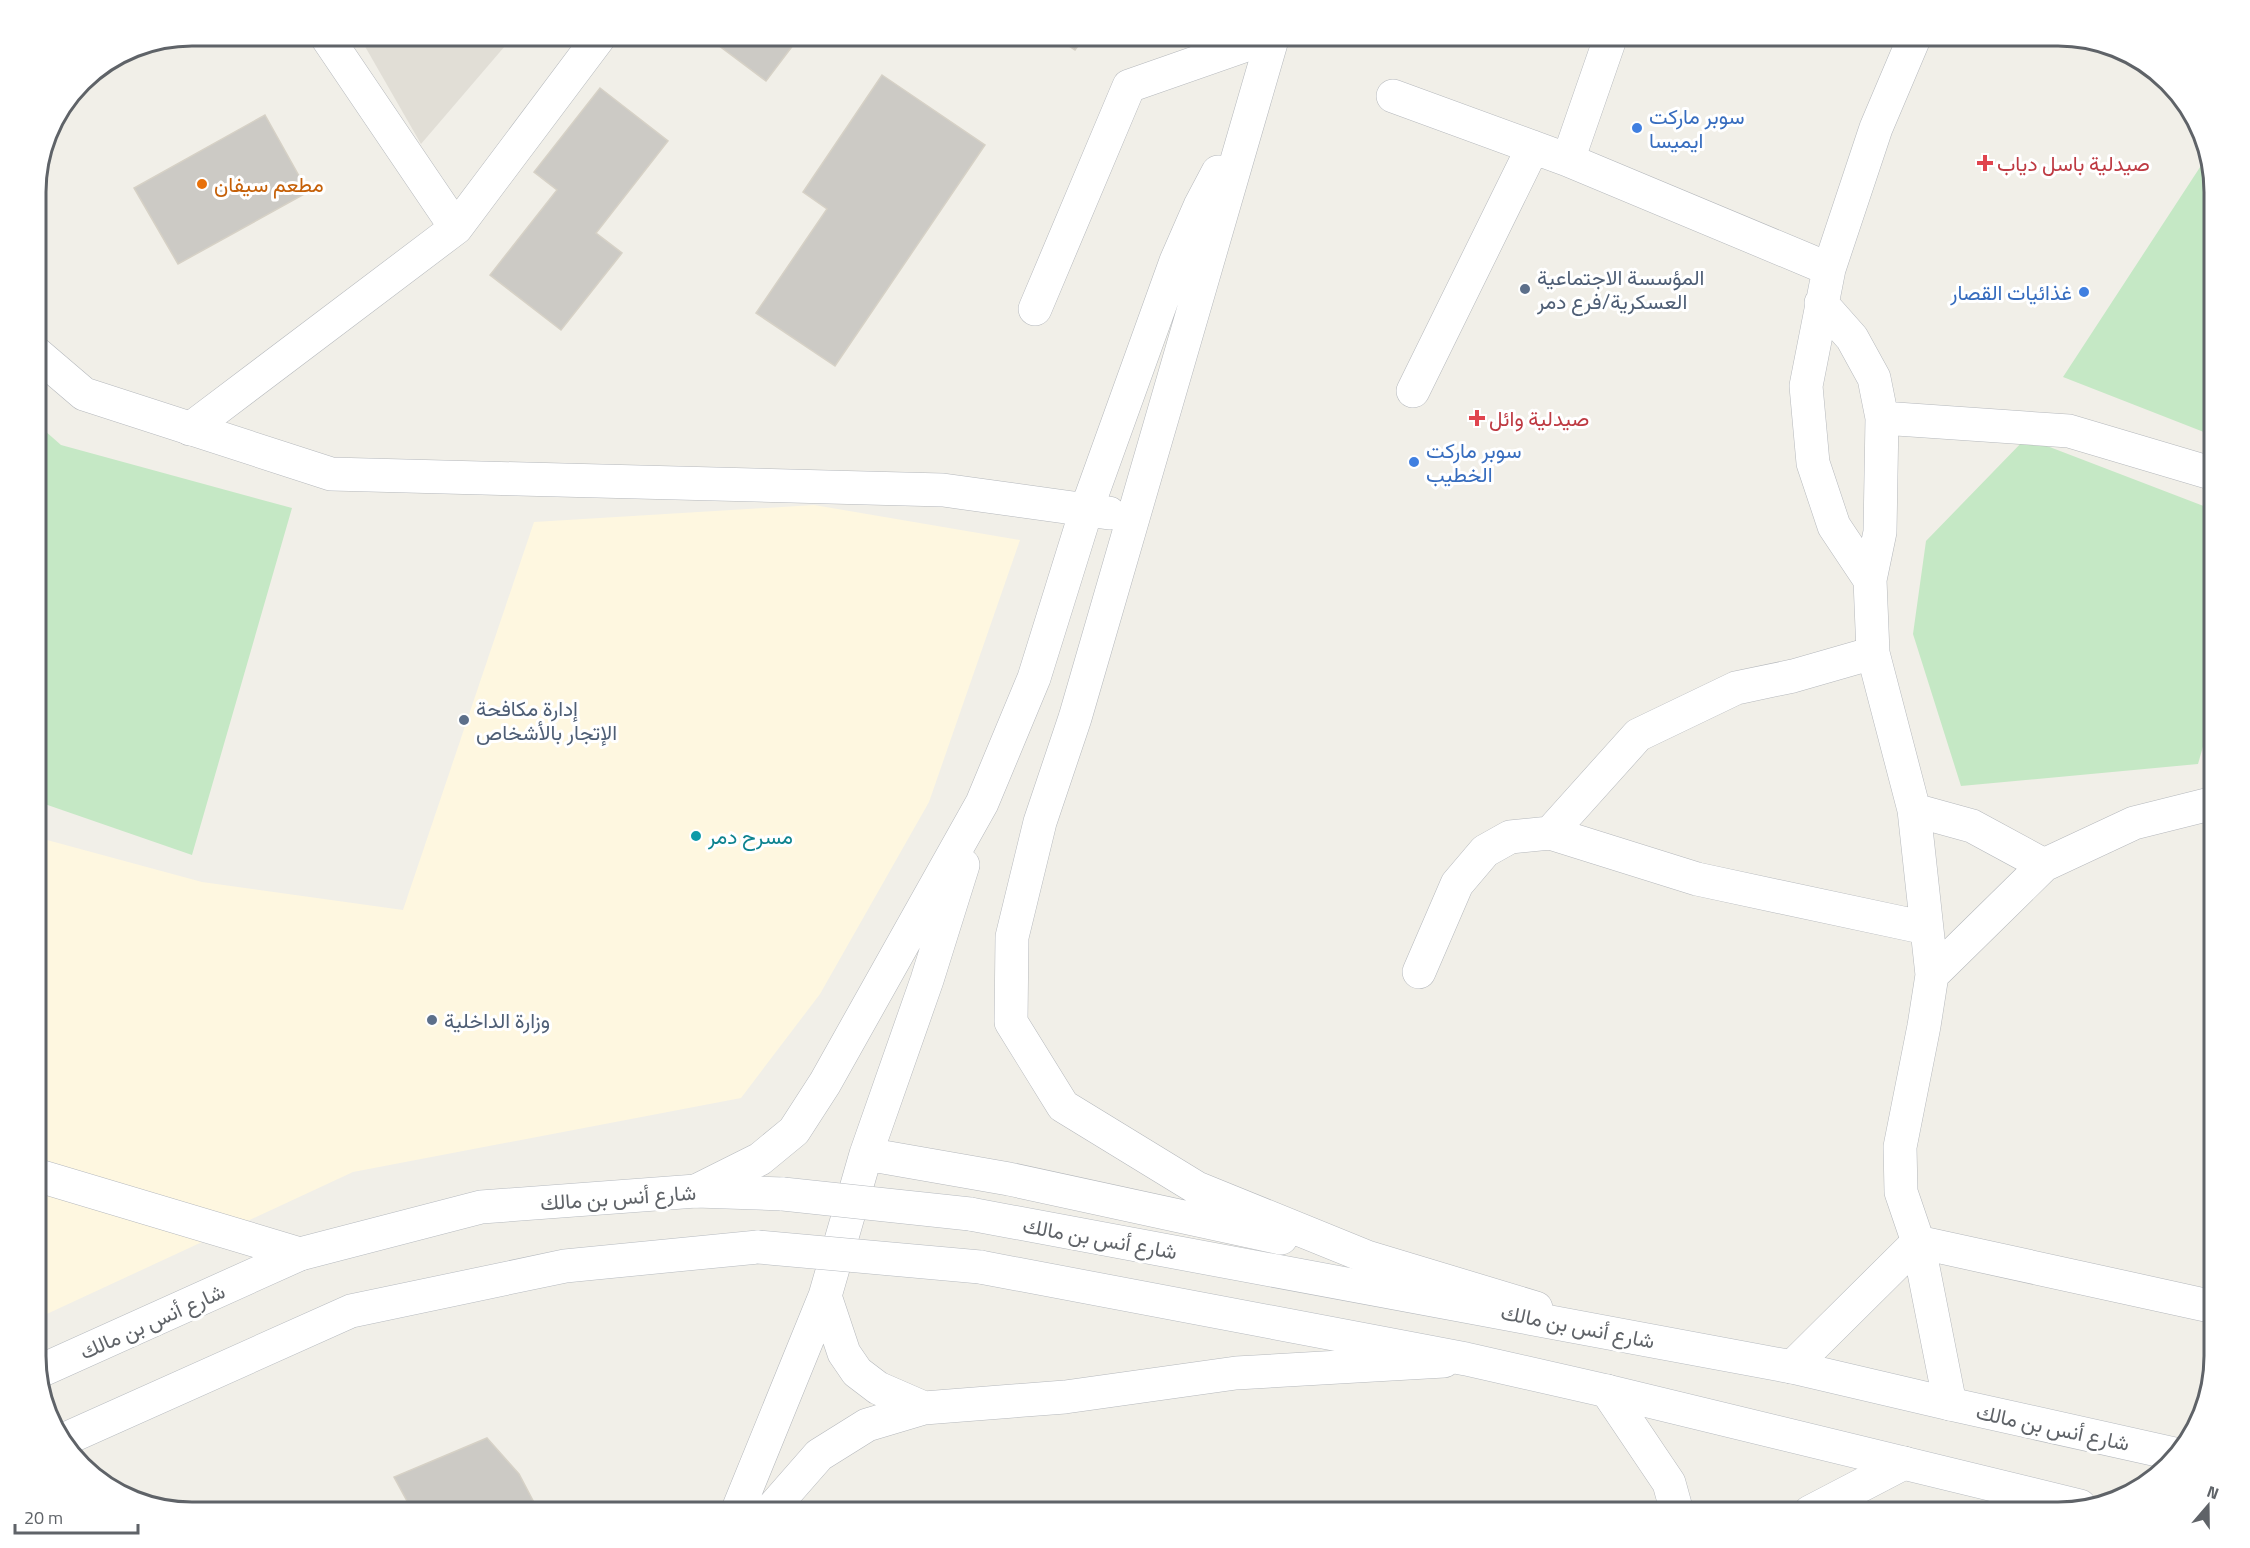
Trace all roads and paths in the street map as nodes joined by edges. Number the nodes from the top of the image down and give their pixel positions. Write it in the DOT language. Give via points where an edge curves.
graph roads {
  1 [pos="1243,46"];
  2 [pos="1270,46"];
  3 [pos="1607,46"];
  4 [pos="1911,46"];
  5 [pos="333,47"];
  6 [pos="592,47"];
  7 [pos="1394,96"];
  8 [pos="1242,143"];
  9 [pos="1533,147"];
  10 [pos="1568,160"];
  11 [pos="456,228"];
  12 [pos="1829,269"];
  13 [pos="1821,303"];
  14 [pos="1035,309"];
  15 [pos="47,362"];
  16 [pos="1413,391"];
  17 [pos="1882,418"];
  18 [pos="190,429"];
  19 [pos="2204,471"];
  20 [pos="1086,511"];
  21 [pos="1133,515"];
  22 [pos="1870,580"];
  23 [pos="1873,653"];
  24 [pos="982,803"];
  25 [pos="2204,806"];
  26 [pos="1914,810"];
  27 [pos="1550,833"];
  28 [pos="2044,865"];
  29 [pos="1926,928"];
  30 [pos="1419,972"];
  31 [pos="1932,975"];
  32 [pos="866,1154"];
  33 [pos="47,1178"];
  34 [pos="696,1191"];
  35 [pos="1918,1242"];
  36 [pos="300,1254"];
  37 [pos="1368,1257"];
  38 [pos="825,1296"];
  39 [pos="2204,1305"];
  40 [pos="1626,1335"];
  41 [pos="1466,1359"];
  42 [pos="1792,1367"];
  43 [pos="47,1368"];
  44 [pos="1607,1391"];
  45 [pos="1950,1404"];
  46 [pos="924,1408"];
  47 [pos="71,1437"];
  48 [pos="2167,1452"];
  49 [pos="1904,1463"];
  50 [pos="741,1502"];
  51 [pos="778,1502"];
  52 [pos="1674,1502"];
  53 [pos="1829,1502"];
  54 [pos="2061,1502"];
  1 -- 14 [label="street" via="1129,86"];
  2 -- 8 [label="street"];
  3 -- 10 [label="street"];
  4 -- 12 [label="street" via="1876,128"];
  5 -- 11 [label="street"];
  6 -- 11 [label="street"];
  7 -- 9 [label="street"];
  8 -- 20 [label="street" via="1221,167 1176,261"];
  8 -- 21 [label="street"];
  9 -- 10 [label="street"];
  9 -- 16 [label="street"];
  10 -- 12 [label="street"];
  11 -- 18 [label="street"];
  12 -- 13 [label="street"];
  13 -- 17 [label="street" via="1852,338 1874,378"];
  13 -- 22 [label="street" via="1806,386 1813,463 1834,526"];
  15 -- 18 [label="street" via="84,394"];
  17 -- 19 [label="street" via="2069,431"];
  17 -- 22 [label="street" via="1880,532"];
  18 -- 20 [label="street" via="331,474 942,490"];
  20 -- 21 [label="street"];
  20 -- 24 [label="street" via="1034,678"];
  21 -- 37 [label="street" via="1025,879 1012,937 1011,1022 1063,1107 1197,1188"];
  22 -- 23 [label="street"];
  23 -- 26 [label="street"];
  23 -- 27 [label="street" via="1736,688 1638,735"];
  24 -- 32 [label="street" via="927,980"];
  24 -- 34 [label="street" via="825,1083 794,1131 760,1160"];
  25 -- 28 [label="street" via="2134,823"];
  26 -- 28 [label="street" via="1972,826"];
  26 -- 29 [label="street"];
  27 -- 29 [label="street" via="1696,879"];
  27 -- 30 [label="street" via="1510,837 1485,851 1457,884"];
  28 -- 31 [label="street"];
  29 -- 31 [label="street"];
  31 -- 35 [label="street" via="1900,1147 1901,1192"];
  32 -- 37 [label="street" via="1009,1179"];
  32 -- 38 [label="street"];
  33 -- 36 [label="street"];
  34 -- 36 [label="street, شارع أنس بن مالك" via="481,1207"];
  34 -- 40 [label="street, شارع أنس بن مالك, bridge" via="783,1194 970,1214"];
  35 -- 39 [label="street"];
  35 -- 42 [label="street"];
  35 -- 45 [label="street"];
  36 -- 43 [label="street, شارع أنس بن مالك"];
  37 -- 40 [label="street"];
  38 -- 46 [label="street" via="844,1353 857,1372 878,1388"];
  38 -- 50 [label="street"];
  40 -- 42 [label="street, شارع أنس بن مالك"];
  41 -- 44 [label="street"];
  41 -- 46 [label="street" via="1236,1373 1065,1397"];
  41 -- 47 [label="street, bridge" via="980,1267 758,1247 565,1266 351,1311"];
  42 -- 45 [label="street, شارع أنس بن مالك"];
  44 -- 49 [label="street"];
  44 -- 52 [label="street" via="1669,1483"];
  45 -- 48 [label="street, شارع أنس بن مالك"];
  46 -- 51 [label="street" via="867,1425 819,1455"];
  49 -- 53 [label="street"];
  49 -- 54 [label="street"];
}
